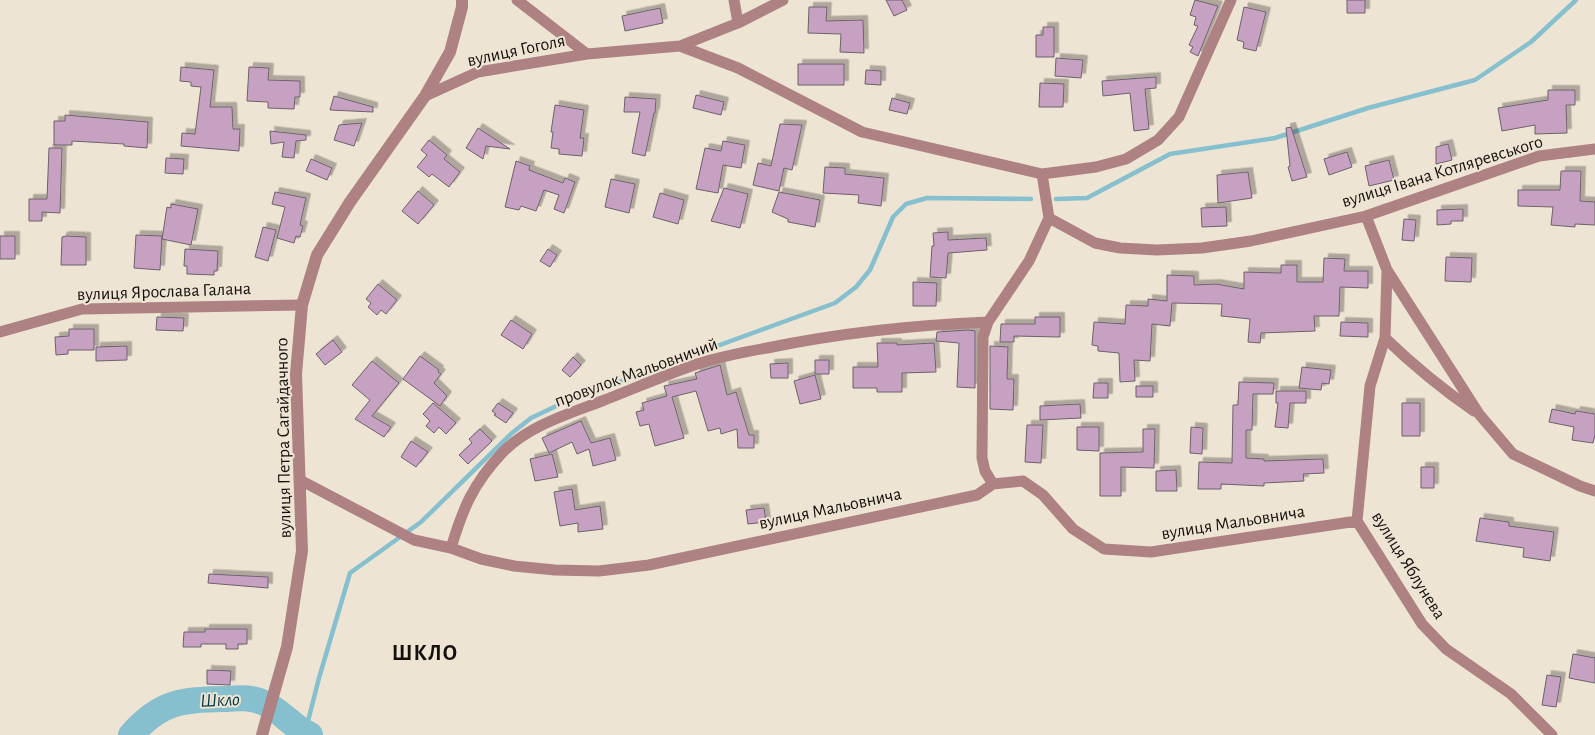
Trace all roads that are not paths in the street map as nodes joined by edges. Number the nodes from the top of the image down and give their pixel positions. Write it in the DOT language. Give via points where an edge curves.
graph roads {
  1 [pos="462,0"];
  2 [pos="517,0"];
  3 [pos="734,0"];
  4 [pos="783,0"];
  5 [pos="1231,0"];
  6 [pos="738,23"];
  7 [pos="680,46"];
  8 [pos="587,54"];
  9 [pos="425,96"];
  10 [pos="1595,149"];
  11 [pos="1042,174"];
  12 [pos="1366,216"];
  13 [pos="1049,218"];
  14 [pos="1387,270"];
  15 [pos="302,305"];
  16 [pos="988,322"];
  17 [pos="0,332"];
  18 [pos="1385,338"];
  19 [pos="1479,414"];
  20 [pos="300,480"];
  21 [pos="993,484"];
  22 [pos="1595,491"];
  23 [pos="1357,521"];
  24 [pos="451,548"];
  25 [pos="264,731"];
  26 [pos="1552,735"];
  1 -- 9 [label="street, вулиця Петра Сагайдачного" via="450,52"];
  2 -- 8 [label="street, вулиця Гоголя"];
  3 -- 6 [label="street"];
  4 -- 6 [label="street, вулиця Гоголя"];
  5 -- 11 [label="street" via="1179,116 1158,140 1126,160 1096,168"];
  6 -- 7 [label="street, вулиця Гоголя"];
  7 -- 8 [label="street, вулиця Гоголя"];
  7 -- 11 [label="street" via="738,68 862,132"];
  8 -- 9 [label="street, вулиця Гоголя" via="478,72"];
  9 -- 15 [label="street, вулиця Петра Сагайдачного" via="317,255"];
  10 -- 12 [label="street, вулиця Івана Котляревського" via="1539,156"];
  11 -- 13 [label="street"];
  12 -- 13 [label="street, вулиця Івана Котляревського" via="1251,241 1157,250 1095,243"];
  12 -- 14 [label="street"];
  13 -- 16 [label="street" via="1029,261"];
  14 -- 18 [label="street, вулиця Яблунева"];
  14 -- 19 [label="street"];
  15 -- 17 [label="street, вулиця Ярослава Галана" via="82,309"];
  15 -- 20 [label="street, вулиця Петра Сагайдачного" via="296,374"];
  16 -- 21 [label="street" via="983,337 981,445 984,465"];
  16 -- 24 [label="street, провулок Мальовничий" via="841,334 745,352 698,364 566,415 533,430 504,452 480,479 462,511"];
  18 -- 19 [label="street" via="1414,366"];
  18 -- 23 [label="street, вулиця Яблунева" via="1370,386"];
  19 -- 22 [label="street" via="1513,454"];
  20 -- 24 [label="street, вулиця Мальовнича" via="414,540"];
  20 -- 25 [label="street, вулиця Петра Сагайдачного" via="302,552 287,647"];
  21 -- 23 [label="street, вулиця Мальовнича" via="1023,481 1043,495 1073,529 1104,549 1151,552"];
  21 -- 24 [label="street, вулиця Мальовнича" via="968,497 649,564 599,571 514,566 480,559"];
  23 -- 26 [label="street, вулиця Яблунева" via="1422,624 1446,649 1511,694"];
}
